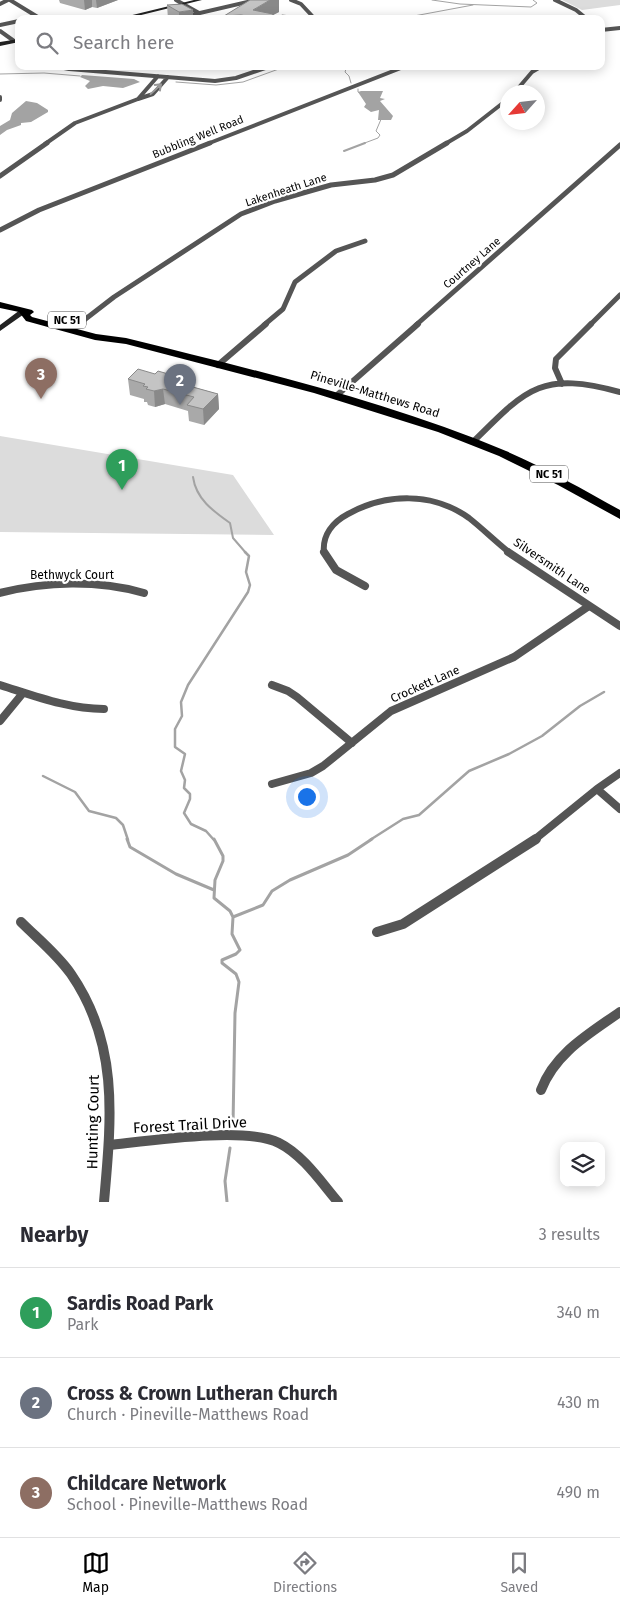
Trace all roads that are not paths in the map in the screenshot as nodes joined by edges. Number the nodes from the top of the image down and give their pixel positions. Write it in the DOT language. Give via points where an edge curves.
graph roads {
  1 [pos="9,0"];
  2 [pos="176,0"];
  3 [pos="200,0"];
  4 [pos="256,0"];
  5 [pos="291,0"];
  6 [pos="555,0"];
  7 [pos="0,4"];
  8 [pos="183,4"];
  9 [pos="199,13"];
  10 [pos="35,15"];
  11 [pos="135,15"];
  12 [pos="191,15"];
  13 [pos="311,15"];
  14 [pos="582,15"];
  15 [pos="15,22"];
  16 [pos="0,26"];
  17 [pos="620,28"];
  18 [pos="605,30"];
  19 [pos="0,31"];
  20 [pos="15,40"];
  21 [pos="15,41"];
  22 [pos="0,44"];
  23 [pos="96,70"];
  24 [pos="259,70"];
  25 [pos="396,70"];
  26 [pos="535,70"];
  27 [pos="158,76"];
  28 [pos="168,77"];
  29 [pos="521,85"];
  30 [pos="138,99"];
  31 [pos="500,105"];
  32 [pos="620,144"];
  33 [pos="0,176"];
  34 [pos="0,230"];
  35 [pos="365,242"];
  36 [pos="620,295"];
  37 [pos="0,305"];
  38 [pos="23,312"];
  39 [pos="79,324"];
  40 [pos="0,329"];
  41 [pos="108,337"];
  42 [pos="218,365"];
  43 [pos="562,384"];
  44 [pos="620,392"];
  45 [pos="336,396"];
  46 [pos="474,441"];
  47 [pos="620,515"];
  48 [pos="365,586"];
  49 [pos="0,592"];
  50 [pos="144,593"];
  51 [pos="589,606"];
  52 [pos="620,626"];
  53 [pos="0,685"];
  54 [pos="272,685"];
  55 [pos="22,693"];
  56 [pos="104,709"];
  57 [pos="0,721"];
  58 [pos="352,742"];
  59 [pos="620,773"];
  60 [pos="272,784"];
  61 [pos="597,789"];
  62 [pos="620,809"];
  63 [pos="21,922"];
  64 [pos="377,932"];
  65 [pos="620,1012"];
  66 [pos="541,1090"];
  67 [pos="109,1145"];
  68 [pos="104,1202"];
  69 [pos="338,1202"];
  1 -- 7 [label="street"];
  1 -- 10 [label="street"];
  2 -- 8 [label="street"];
  3 -- 8 [label="street"];
  4 -- 9 [label="street"];
  5 -- 13 [label="street" via="301,4"];
  6 -- 14 [label="street"];
  8 -- 9 [label="street"];
  8 -- 11 [label="street"];
  9 -- 12 [label="street"];
  15 -- 16 [label="street"];
  17 -- 18 [label="street"];
  19 -- 20 [label="street"];
  21 -- 22 [label="street"];
  23 -- 27 [label="street"];
  24 -- 28 [label="street" via="228,80"];
  25 -- 34 [label="street, Bubbling Well Road" via="38,210"];
  26 -- 29 [label="street"];
  27 -- 28 [label="street"];
  27 -- 30 [label="street"];
  30 -- 28 [label="street, one-way" via="156,92"];
  30 -- 33 [label="street" via="75,123"];
  31 -- 39 [label="street, Lakenheath Lane" via="467,131 394,175 331,185 241,214"];
  32 -- 45 [label="street, Courtney Lane"];
  35 -- 42 [label="street" via="343,247 295,282 284,308"];
  36 -- 43 [label="street" via="556,359 554,368"];
  37 -- 38 [label="main road, NC 51"];
  38 -- 39 [label="main road, Pineville-Matthews Road / NC 51"];
  38 -- 40 [label="street"];
  38 -- 41 [label="main road, Pineville-Matthews Road / NC 51" via="29,319 95,337"];
  39 -- 41 [label="main road, Pineville-Matthews Road / NC 51" via="102,330"];
  41 -- 42 [label="main road, Pineville-Matthews Road / NC 51"];
  42 -- 45 [label="main road, Pineville-Matthews Road / NC 51"];
  43 -- 44 [label="street" via="582,384"];
  43 -- 46 [label="street" via="534,389 519,397"];
  45 -- 46 [label="main road, Pineville-Matthews Road / NC 51" via="415,419"];
  46 -- 47 [label="main road, Pineville-Matthews Road / NC 51" via="532,466"];
  48 -- 51 [label="street, Silversmith Lane" via="332,567 324,552 324,536 337,521 367,505 389,498 408,498 443,505 471,518 515,557"];
  49 -- 50 [label="street, Bethwyck Court" via="31,586 121,586"];
  51 -- 52 [label="street, Silversmith Lane"];
  51 -- 58 [label="street, Crockett Lane" via="514,657 391,711"];
  53 -- 55 [label="street"];
  54 -- 58 [label="street" via="297,696"];
  55 -- 56 [label="street" via="82,709"];
  55 -- 57 [label="street"];
  58 -- 60 [label="street, Crockett Lane" via="317,770"];
  59 -- 61 [label="street"];
  61 -- 62 [label="street"];
  61 -- 64 [label="street" via="540,838 410,920"];
  63 -- 67 [label="street, Hunting Court" via="71,974 103,1035 111,1092"];
  65 -- 66 [label="street" via="567,1051 552,1066"];
  67 -- 68 [label="street, Hunting Court"];
  67 -- 69 [label="street, Forest Trail Drive" via="176,1139 268,1139 294,1155"];
}
